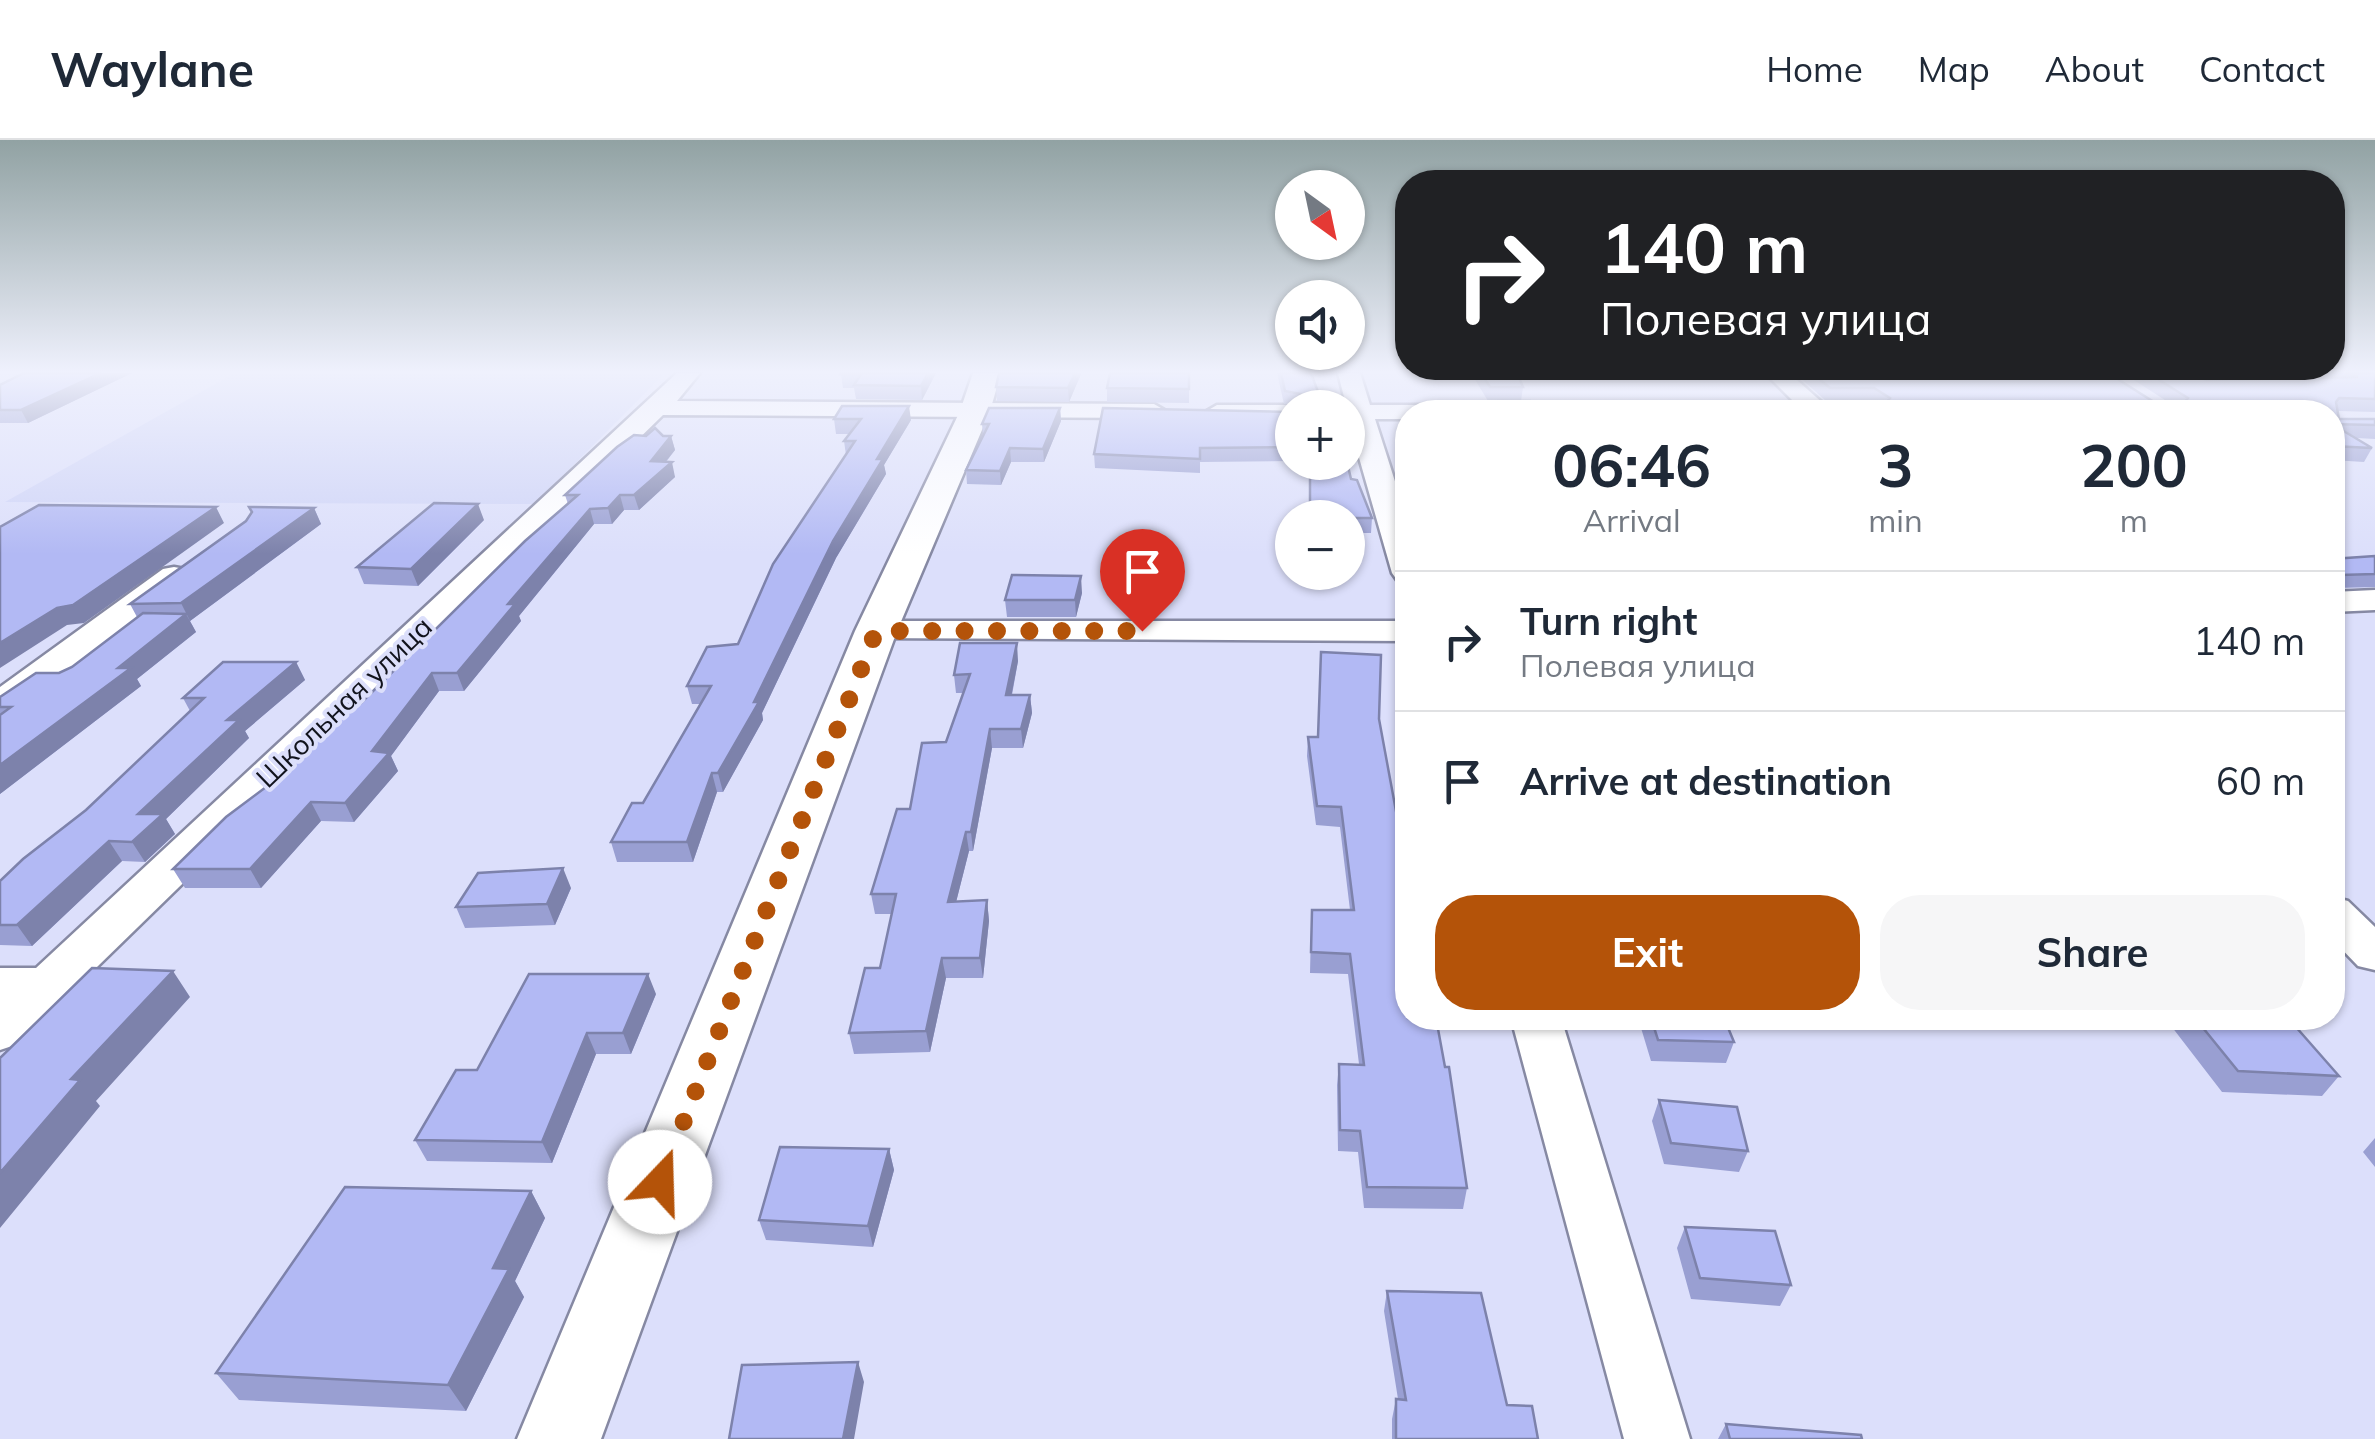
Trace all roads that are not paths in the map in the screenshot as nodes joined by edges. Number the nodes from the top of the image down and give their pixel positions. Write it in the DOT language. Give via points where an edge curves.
graph roads {
  1 [pos="629,434"];
  2 [pos="964,434"];
  3 [pos="1365,445"];
  4 [pos="1395,534"];
  5 [pos="193,563"];
  6 [pos="2375,600"];
  7 [pos="2345,601"];
  8 [pos="876,631"];
  9 [pos="1395,631"];
  10 [pos="0,704"];
  11 [pos="2345,925"];
  12 [pos="2375,954"];
  13 [pos="23,985"];
  14 [pos="1539,1030"];
  15 [pos="0,1031"];
  16 [pos="559,1439"];
  17 [pos="1657,1439"];
  1 -- 13 [label="street, Школьная улица"];
  2 -- 8 [label="street"];
  3 -- 4 [label="street"];
  5 -- 10 [label="street"];
  6 -- 7 [label="street"];
  8 -- 9 [label="street"];
  8 -- 16 [label="street"];
  11 -- 12 [label="street"];
  13 -- 15 [label="street, Школьная улица"];
  14 -- 17 [label="street"];
}
